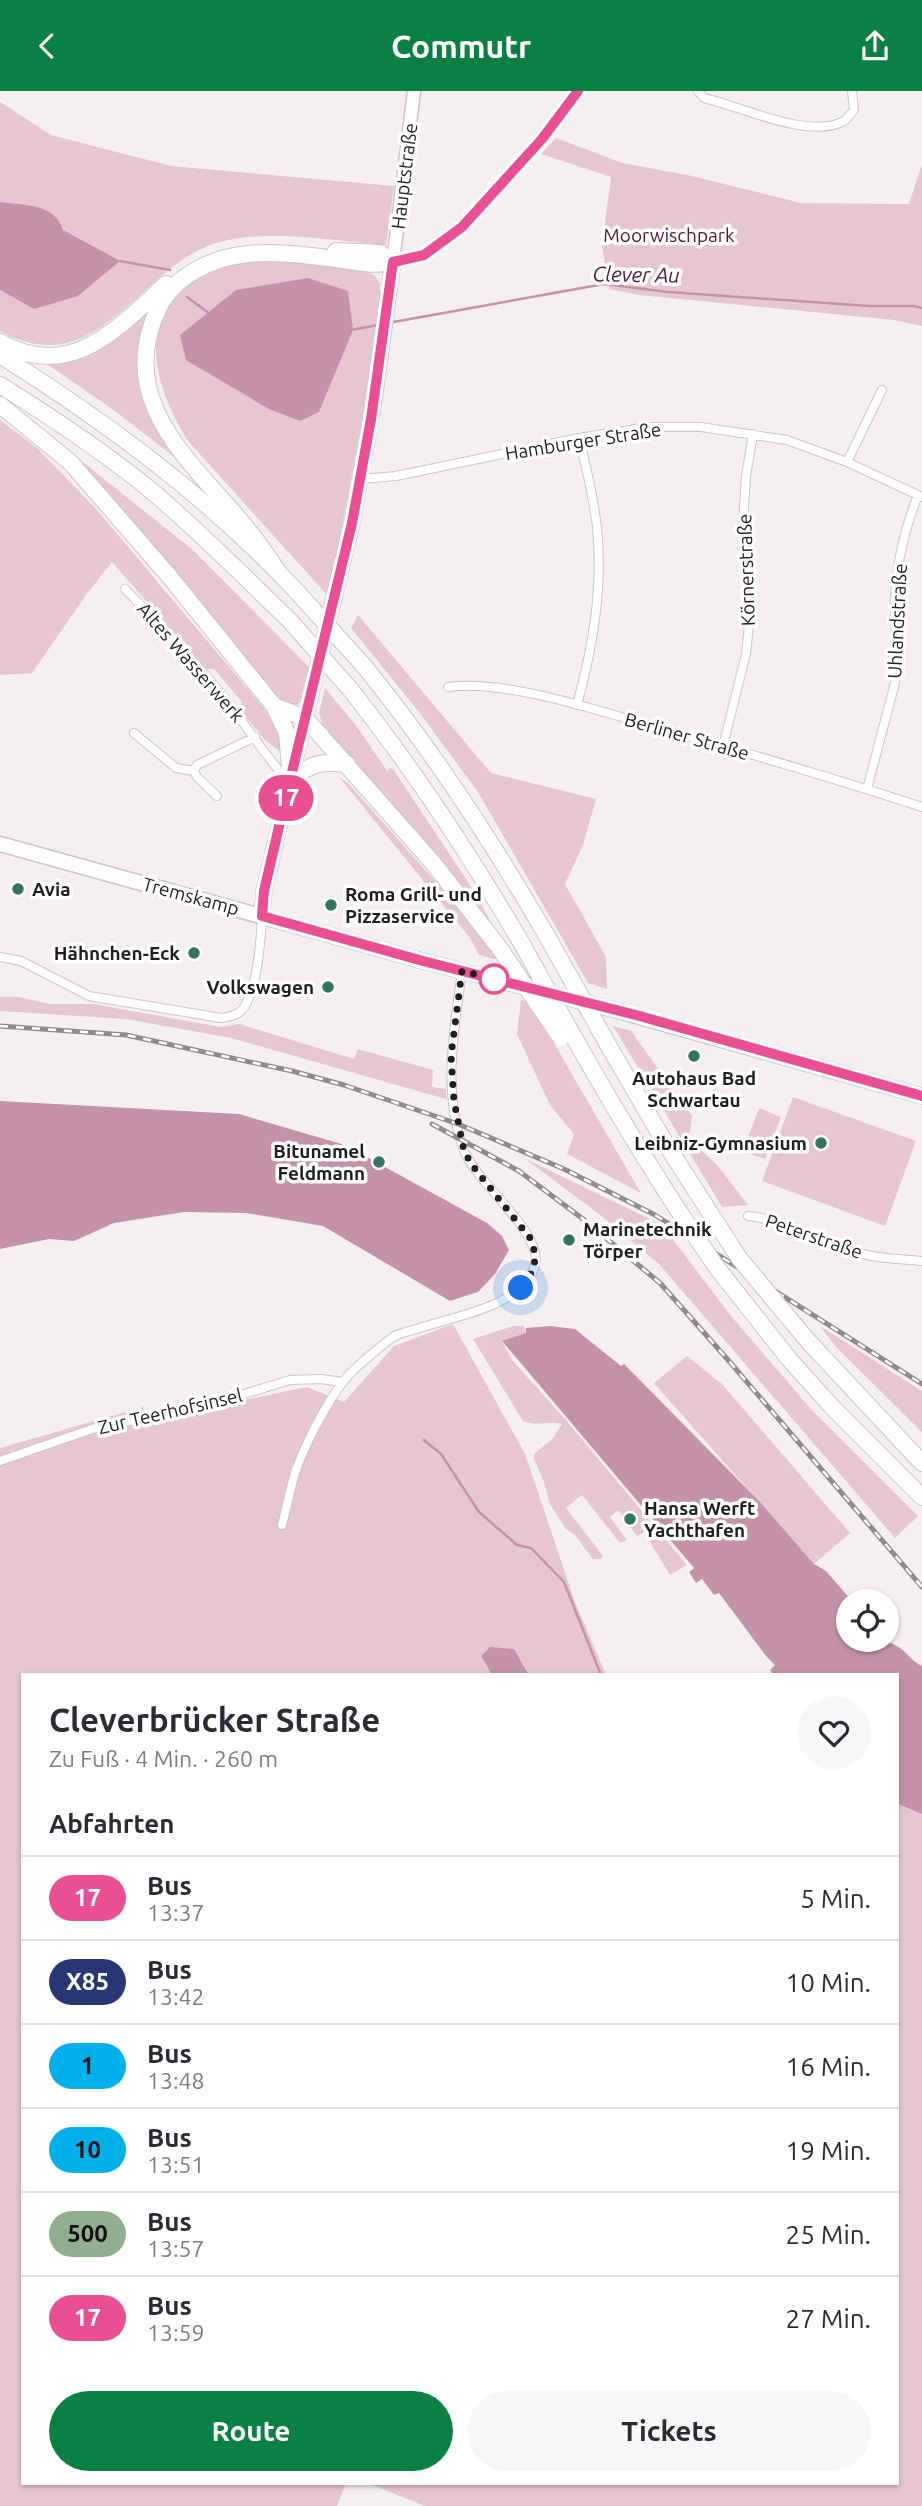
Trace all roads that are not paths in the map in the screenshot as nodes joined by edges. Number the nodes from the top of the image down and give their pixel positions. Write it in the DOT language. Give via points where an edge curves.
graph roads {
  1 [pos="414,91"];
  2 [pos="578,91"];
  3 [pos="698,91"];
  4 [pos="852,91"];
  5 [pos="393,262"];
  6 [pos="0,342"];
  7 [pos="0,355"];
  8 [pos="0,386"];
  9 [pos="882,390"];
  10 [pos="0,405"];
  11 [pos="753,434"];
  12 [pos="579,438"];
  13 [pos="847,462"];
  14 [pos="360,479"];
  15 [pos="920,496"];
  16 [pos="276,570"];
  17 [pos="125,589"];
  18 [pos="448,687"];
  19 [pos="577,705"];
  20 [pos="274,706"];
  21 [pos="305,718"];
  22 [pos="134,733"];
  23 [pos="255,737"];
  24 [pos="723,746"];
  25 [pos="348,764"];
  26 [pos="194,771"];
  27 [pos="290,781"];
  28 [pos="867,789"];
  29 [pos="218,796"];
  30 [pos="922,807"];
  31 [pos="0,845"];
  32 [pos="262,916"];
  33 [pos="0,957"];
  34 [pos="462,971"];
  35 [pos="583,1055"];
  36 [pos="922,1096"];
  37 [pos="748,1216"];
  38 [pos="922,1261"];
  39 [pos="343,1382"];
  40 [pos="0,1461"];
  41 [pos="922,1463"];
  42 [pos="922,1497"];
  43 [pos="282,1525"];
  1 -- 5 [label="main road, Hauptstraße"];
  2 -- 5 [label="street" via="542,139 462,227 424,255"];
  3 -- 4 [label="street" via="704,97 785,122 820,127 844,121 853,110"];
  5 -- 6 [label="highway" via="369,251 238,247 184,269 110,335 75,353 42,356"];
  5 -- 14 [label="main road"];
  5 -- 16 [label="highway" via="240,255 187,276 163,299 155,314 145,359 150,396 158,414 194,469 250,531"];
  7 -- 16 [label="highway" via="171,474"];
  8 -- 35 [label="highway, bridge" via="98,450 152,492 291,622 350,689 426,789 476,865"];
  9 -- 13 [label="street"];
  10 -- 20 [label="highway" via="70,461"];
  11 -- 12 [label="street, Hamburger Straße" via="701,427 648,427"];
  11 -- 13 [label="street, Hamburger Straße" via="787,440"];
  11 -- 24 [label="street, Körnerstraße" via="743,521 749,625"];
  12 -- 14 [label="street, Hamburger Straße" via="396,476"];
  12 -- 19 [label="street" via="597,527 599,565 595,629"];
  13 -- 15 [label="street, Hamburger Straße"];
  14 -- 21 [label="main road"];
  15 -- 28 [label="street, Uhlandstraße" via="908,520 899,560 895,683"];
  16 -- 41 [label="highway, bridge" via="364,666 450,779 501,856 664,1141 739,1258 808,1341"];
  17 -- 23 [label="street, Altes Wasserwerk"];
  18 -- 19 [label="street, Berliner Straße" via="497,688"];
  19 -- 24 [label="street, Berliner Straße"];
  20 -- 21 [label="highway"];
  20 -- 27 [label="highway" via="287,733"];
  21 -- 25 [label="highway"];
  21 -- 27 [label="main road"];
  22 -- 26 [label="street" via="176,768"];
  23 -- 26 [label="street, Altes Wasserwerk" via="197,765"];
  23 -- 27 [label="street, Altes Wasserwerk"];
  24 -- 28 [label="street, Berliner Straße"];
  25 -- 27 [label="highway" via="320,762"];
  25 -- 35 [label="highway, bridge" via="498,946 561,1038"];
  26 -- 29 [label="street"];
  27 -- 32 [label="main road"];
  28 -- 30 [label="street, Berliner Straße"];
  31 -- 32 [label="main road, Tremskamp"];
  32 -- 33 [label="street" via="260,953 248,998 235,1015 221,1018 89,996 21,961"];
  32 -- 34 [label="main road, Tremskamp"];
  34 -- 36 [label="main road, Tremskamp"];
  34 -- 39 [label="street" via="451,1056 464,1151 530,1238 537,1259 521,1288 508,1297 391,1337"];
  35 -- 42 [label="highway, bridge" via="718,1269 789,1359"];
  37 -- 38 [label="street, Peterstraße" via="769,1218 869,1255"];
  39 -- 40 [label="street, Zur Teerhofsinsel" via="290,1380 221,1401 92,1429"];
  39 -- 43 [label="street" via="295,1472"];
}
